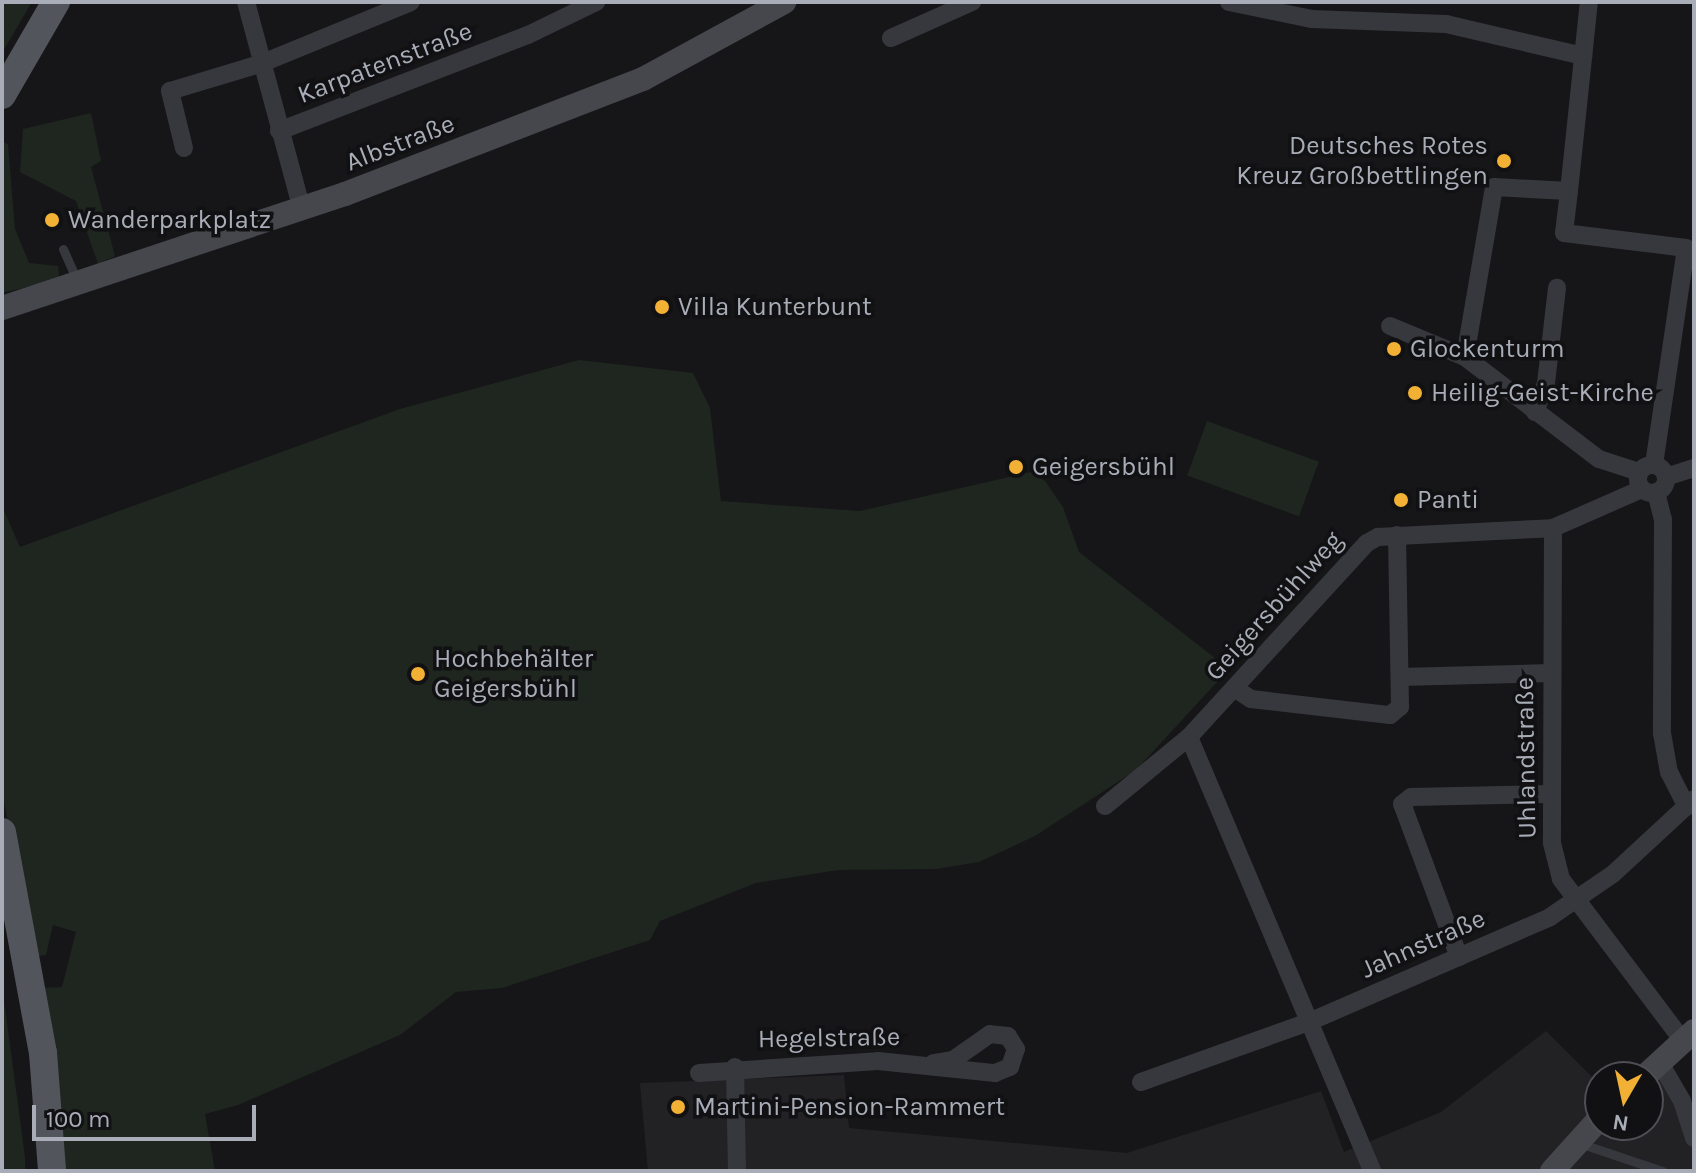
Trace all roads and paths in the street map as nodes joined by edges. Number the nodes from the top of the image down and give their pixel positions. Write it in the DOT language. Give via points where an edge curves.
graph roads {
  1 [pos="56,2"];
  2 [pos="246,2"];
  3 [pos="411,2"];
  4 [pos="596,2"];
  5 [pos="784,2"];
  6 [pos="972,2"];
  7 [pos="1229,2"];
  8 [pos="1589,2"];
  9 [pos="558,11"];
  10 [pos="891,38"];
  11 [pos="1583,56"];
  12 [pos="260,64"];
  13 [pos="2,95"];
  14 [pos="279,131"];
  15 [pos="184,148"];
  16 [pos="1569,191"];
  17 [pos="302,209"];
  18 [pos="1690,246"];
  19 [pos="63,249"];
  20 [pos="77,281"];
  21 [pos="1557,288"];
  22 [pos="8,302"];
  23 [pos="1390,326"];
  24 [pos="1465,357"];
  25 [pos="1535,412"];
  26 [pos="1694,468"];
  27 [pos="1651,479"];
  28 [pos="1553,528"];
  29 [pos="1397,535"];
  30 [pos="1551,673"];
  31 [pos="1400,677"];
  32 [pos="1234,688"];
  33 [pos="1189,737"];
  34 [pos="1548,794"];
  35 [pos="1691,803"];
  36 [pos="1105,806"];
  37 [pos="2,832"];
  38 [pos="1576,901"];
  39 [pos="1459,957"];
  40 [pos="1309,1022"];
  41 [pos="1689,1036"];
  42 [pos="1662,1061"];
  43 [pos="933,1063"];
  44 [pos="735,1067"];
  45 [pos="699,1073"];
  46 [pos="1141,1082"];
  47 [pos="1664,1082"];
  48 [pos="1584,1135"];
  49 [pos="1694,1138"];
  50 [pos="1576,1143"];
  51 [pos="52,1171"];
  52 [pos="737,1171"];
  53 [pos="1372,1171"];
  54 [pos="1552,1171"];
  55 [pos="1662,1171"];
  1 -- 13 [label="main road"];
  2 -- 12 [label="street"];
  3 -- 12 [label="street"];
  4 -- 9 [label="street, Karpatenstraße"];
  5 -- 17 [label="street, Albstraße" via="643,79"];
  6 -- 10 [label="street"];
  7 -- 11 [label="street" via="1312,19 1446,24"];
  8 -- 11 [label="street"];
  9 -- 14 [label="street, Karpatenstraße"];
  11 -- 16 [label="street"];
  12 -- 14 [label="street"];
  12 -- 15 [label="street" via="170,91"];
  14 -- 17 [label="street"];
  16 -- 18 [label="street" via="1564,233"];
  16 -- 24 [label="street" via="1494,187"];
  17 -- 20 [label="street, Albstraße"];
  18 -- 27 [label="street"];
  19 -- 20 [label="lane"];
  20 -- 22 [label="street, Albstraße"];
  21 -- 25 [label="street" via="1546,383"];
  23 -- 24 [label="street"];
  24 -- 25 [label="street"];
  25 -- 27 [label="street" via="1599,459"];
  26 -- 27 [label="street, Geigersbühlweg"];
  27 -- 28 [label="street, Geigersbühlweg"];
  27 -- 35 [label="street" via="1663,520 1662,733 1669,772"];
  28 -- 29 [label="street, Geigersbühlweg"];
  28 -- 30 [label="street, Uhlandstraße"];
  29 -- 31 [label="street"];
  29 -- 32 [label="street, Geigersbühlweg" via="1367,543"];
  30 -- 31 [label="street"];
  30 -- 34 [label="street, Uhlandstraße"];
  31 -- 32 [label="street" via="1400,707 1390,715 1251,699"];
  32 -- 33 [label="street, Geigersbühlweg"];
  33 -- 36 [label="street, Geigersbühlweg"];
  33 -- 40 [label="street"];
  34 -- 38 [label="street, Uhlandstraße" via="1561,879"];
  34 -- 39 [label="street" via="1411,797 1402,804"];
  35 -- 38 [label="street, Jahnstraße"];
  37 -- 51 [label="main road" via="43,1053"];
  38 -- 39 [label="street, Jahnstraße"];
  38 -- 41 [label="street, Uhlandstraße"];
  39 -- 40 [label="street, Jahnstraße"];
  40 -- 46 [label="street, Jahnstraße"];
  40 -- 53 [label="street"];
  41 -- 42 [label="street"];
  43 -- 44 [label="street, Hegelstraße"];
  44 -- 45 [label="street"];
  44 -- 52 [label="street, Hegelstraße"];
  47 -- 49 [label="street" via="1682,1101"];
  48 -- 50 [label="street"];
  50 -- 54 [label="street"];
  50 -- 55 [label="lane"];
}
